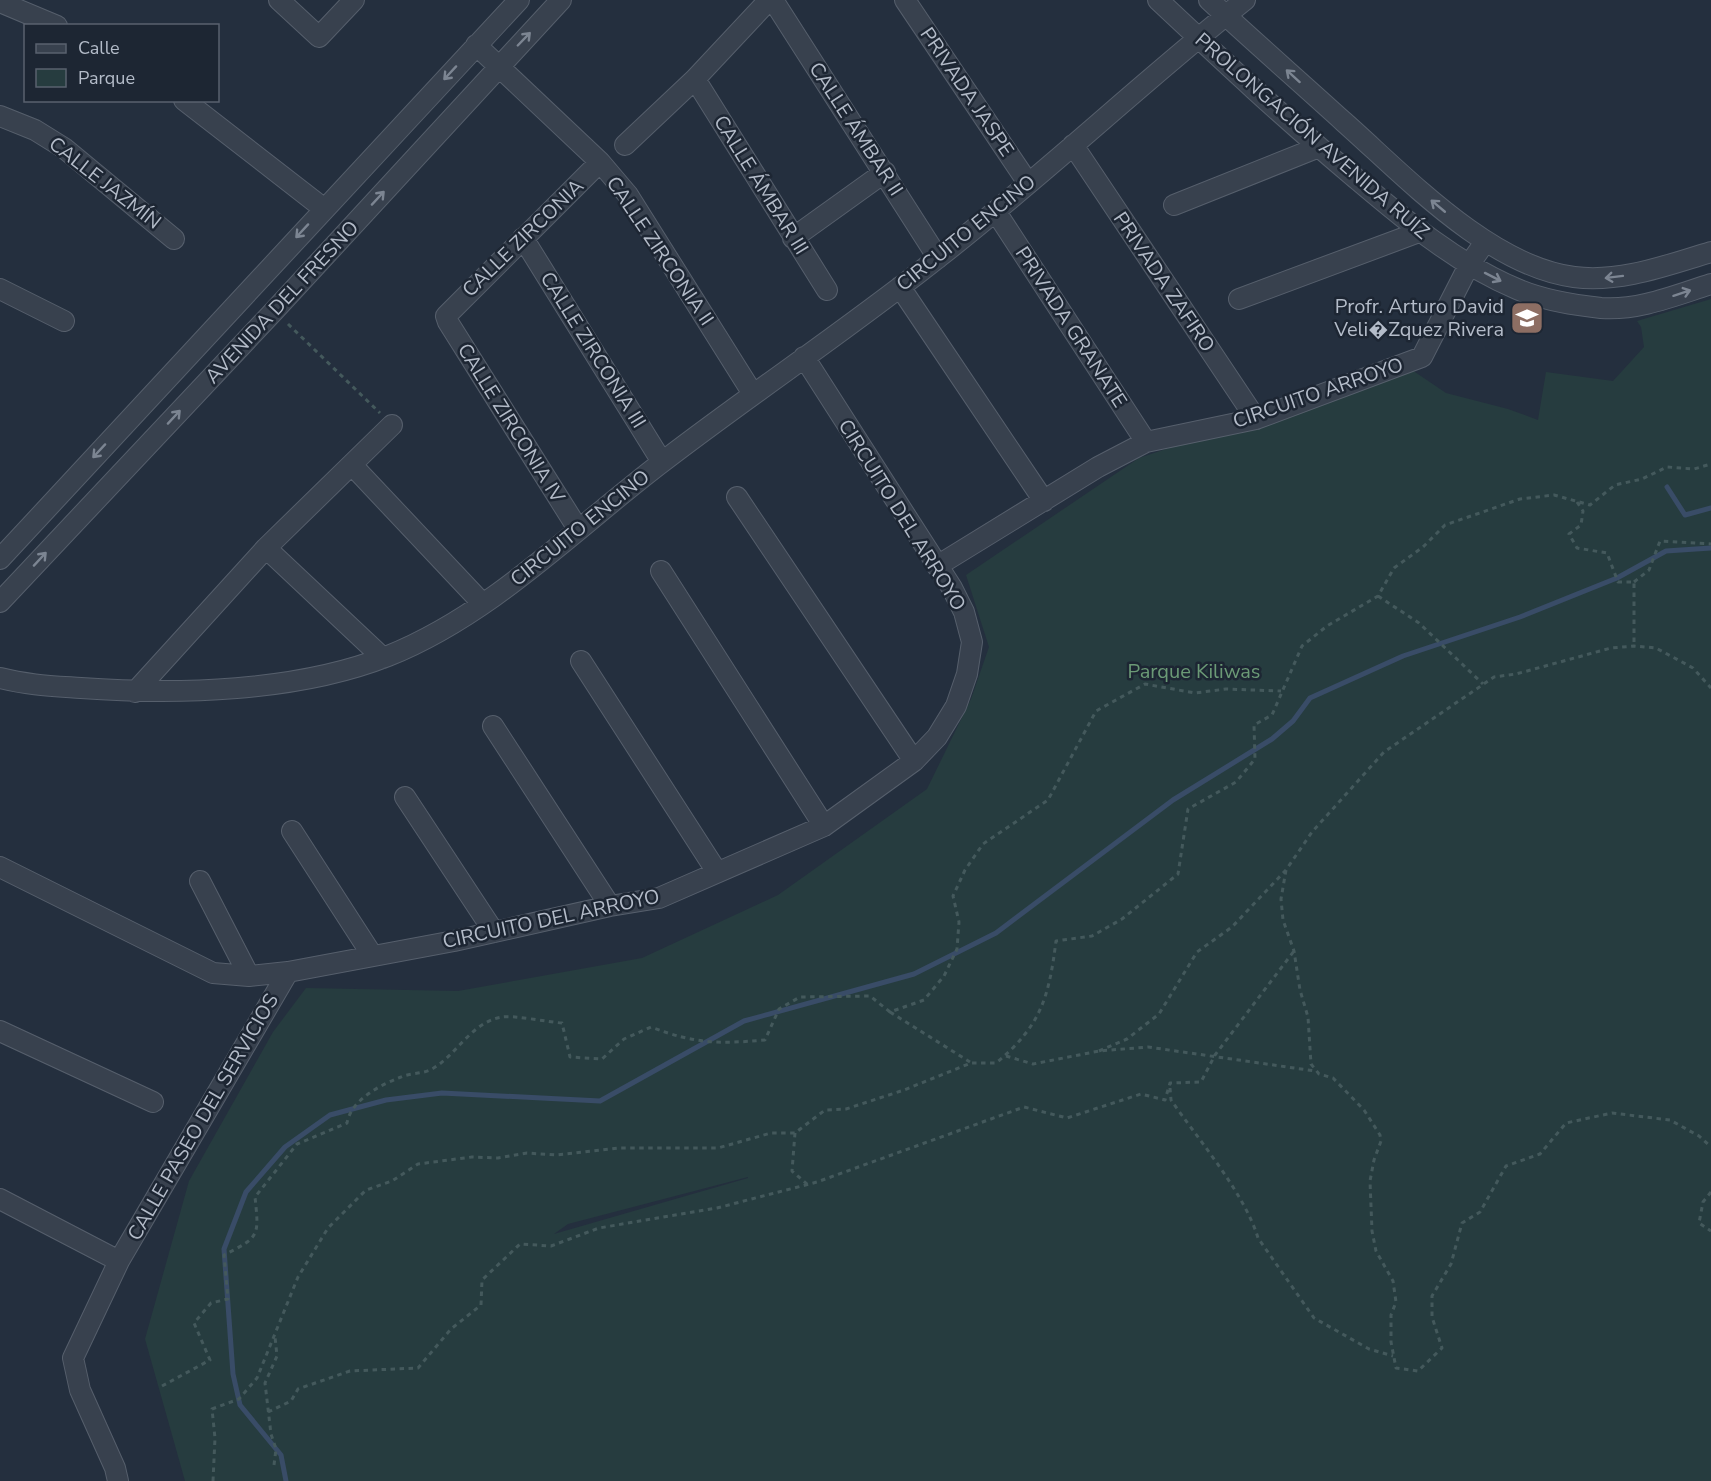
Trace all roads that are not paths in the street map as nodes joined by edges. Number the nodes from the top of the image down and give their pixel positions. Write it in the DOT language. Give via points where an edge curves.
graph roads {
  1 [pos="279,0"];
  2 [pos="354,0"];
  3 [pos="519,0"];
  4 [pos="561,0"];
  5 [pos="771,0"];
  6 [pos="905,0"];
  7 [pos="1158,0"];
  8 [pos="1209,0"];
  9 [pos="1245,0"];
  10 [pos="0,2"];
  11 [pos="1226,15"];
  12 [pos="52,24"];
  13 [pos="1198,39"];
  14 [pos="476,45"];
  15 [pos="498,66"];
  16 [pos="695,79"];
  17 [pos="187,102"];
  18 [pos="0,116"];
  19 [pos="624,145"];
  20 [pos="1073,145"];
  21 [pos="1319,147"];
  22 [pos="600,162"];
  23 [pos="885,172"];
  24 [pos="1028,183"];
  25 [pos="1174,205"];
  26 [pos="323,208"];
  27 [pos="996,212"];
  28 [pos="1419,232"];
  29 [pos="523,238"];
  30 [pos="793,238"];
  31 [pos="174,239"];
  32 [pos="1485,242"];
  33 [pos="1711,252"];
  34 [pos="938,258"];
  35 [pos="1469,265"];
  36 [pos="1711,284"];
  37 [pos="900,287"];
  38 [pos="0,289"];
  39 [pos="827,290"];
  40 [pos="1239,299"];
  41 [pos="446,315"];
  42 [pos="64,321"];
  43 [pos="804,357"];
  44 [pos="753,394"];
  45 [pos="1256,419"];
  46 [pos="392,425"];
  47 [pos="1146,442"];
  48 [pos="662,462"];
  49 [pos="352,465"];
  50 [pos="737,497"];
  51 [pos="1044,501"];
  52 [pos="578,529"];
  53 [pos="266,548"];
  54 [pos="0,559"];
  55 [pos="937,566"];
  56 [pos="662,572"];
  57 [pos="0,602"];
  58 [pos="482,603"];
  59 [pos="383,658"];
  60 [pos="581,661"];
  61 [pos="0,678"];
  62 [pos="135,692"];
  63 [pos="493,726"];
  64 [pos="914,761"];
  65 [pos="405,796"];
  66 [pos="824,826"];
  67 [pos="292,831"];
  68 [pos="0,867"];
  69 [pos="717,872"];
  70 [pos="200,881"];
  71 [pos="610,906"];
  72 [pos="494,932"];
  73 [pos="372,954"];
  74 [pos="288,972"];
  75 [pos="249,976"];
  76 [pos="0,1031"];
  77 [pos="153,1102"];
  78 [pos="0,1199"];
  79 [pos="119,1261"];
  80 [pos="118,1481"];
  1 -- 2 [label="street" via="319,37"];
  3 -- 14 [label="street, AVENIDA DEL FRESNO"];
  15 -- 4 [label="street, AVENIDA DEL FRESNO, one-way"];
  5 -- 16 [label="street"];
  5 -- 23 [label="street, CALLE ÁMBAR II"];
  6 -- 24 [label="street, PRIVADA JASPE"];
  7 -- 13 [label="street, PROLONGACIÓN AVENIDA RUÍZ"];
  8 -- 11 [label="street, PROLONGACIÓN AVENIDA RUÍZ"];
  9 -- 11 [label="street, CIRCUITO ENCINO"];
  10 -- 12 [label="street"];
  11 -- 13 [label="street, CIRCUITO ENCINO"];
  32 -- 11 [label="street, PROLONGACIÓN AVENIDA RUÍZ, one-way" via="1439,207"];
  13 -- 20 [label="street, CIRCUITO ENCINO"];
  13 -- 21 [label="street, PROLONGACIÓN AVENIDA RUÍZ"];
  14 -- 15 [label="street, CALLE ZIRCONIA II"];
  14 -- 26 [label="street, AVENIDA DEL FRESNO, one-way"];
  15 -- 22 [label="street, CALLE ZIRCONIA II"];
  57 -- 15 [label="street, AVENIDA DEL FRESNO, one-way"];
  16 -- 19 [label="street"];
  16 -- 30 [label="street, CALLE ÁMBAR III"];
  17 -- 26 [label="street"];
  18 -- 31 [label="street, CALLE JAZMÍN" via="35,130 64,148"];
  20 -- 24 [label="street, CIRCUITO ENCINO"];
  20 -- 45 [label="street, PRIVADA ZAFIRO"];
  21 -- 25 [label="street"];
  21 -- 28 [label="street, PROLONGACIÓN AVENIDA RUÍZ"];
  22 -- 29 [label="street, CALLE ZIRCONIA"];
  22 -- 44 [label="street, CALLE ZIRCONIA II" via="628,195"];
  23 -- 30 [label="street"];
  23 -- 34 [label="street, CALLE ÁMBAR II"];
  24 -- 27 [label="street, CIRCUITO ENCINO"];
  26 -- 54 [label="street, AVENIDA DEL FRESNO, one-way"];
  27 -- 34 [label="street, CIRCUITO ENCINO"];
  27 -- 47 [label="street, PRIVADA GRANATE"];
  28 -- 35 [label="street, PROLONGACIÓN AVENIDA RUÍZ"];
  28 -- 40 [label="street"];
  29 -- 41 [label="street, CALLE ZIRCONIA"];
  29 -- 48 [label="street, CALLE ZIRCONIA III"];
  30 -- 39 [label="street, CALLE ÁMBAR III"];
  33 -- 32 [label="street, PROLONGACIÓN AVENIDA RUÍZ, one-way" via="1633,274 1572,277"];
  32 -- 35 [label="street, CIRCUITO ARROYO"];
  34 -- 37 [label="street, CIRCUITO ENCINO"];
  35 -- 36 [label="street, PROLONGACIÓN AVENIDA RUÍZ, one-way" via="1517,290 1603,308 1660,300"];
  35 -- 45 [label="street, CIRCUITO ARROYO" via="1422,357"];
  37 -- 43 [label="street, CIRCUITO ENCINO"];
  37 -- 51 [label="street"];
  38 -- 42 [label="street"];
  41 -- 52 [label="street, CALLE ZIRCONIA IV"];
  43 -- 44 [label="street, CIRCUITO ENCINO"];
  43 -- 55 [label="street, CIRCUITO DEL ARROYO"];
  44 -- 48 [label="street, CIRCUITO ENCINO"];
  45 -- 47 [label="street, CIRCUITO ARROYO"];
  46 -- 49 [label="street"];
  47 -- 51 [label="street, CIRCUITO ARROYO"];
  48 -- 52 [label="street, CIRCUITO ENCINO"];
  49 -- 53 [label="street"];
  49 -- 58 [label="street"];
  50 -- 64 [label="street"];
  51 -- 55 [label="street, CIRCUITO ARROYO"];
  52 -- 58 [label="street, CIRCUITO ENCINO"];
  53 -- 59 [label="street"];
  53 -- 62 [label="street"];
  55 -- 64 [label="street, CIRCUITO DEL ARROYO" via="964,612 972,642 967,675 956,706 937,737"];
  56 -- 66 [label="street"];
  58 -- 59 [label="street, CIRCUITO ENCINO" via="433,635"];
  59 -- 62 [label="street, CIRCUITO ENCINO" via="257,685"];
  60 -- 69 [label="street"];
  61 -- 62 [label="street, CIRCUITO ENCINO" via="23,684"];
  63 -- 71 [label="street"];
  64 -- 66 [label="street, CIRCUITO DEL ARROYO"];
  65 -- 72 [label="street"];
  66 -- 69 [label="street, CIRCUITO DEL ARROYO"];
  67 -- 73 [label="street"];
  68 -- 75 [label="street, CIRCUITO DEL ARROYO" via="213,973"];
  69 -- 71 [label="street, CIRCUITO DEL ARROYO" via="659,898"];
  70 -- 75 [label="street"];
  71 -- 72 [label="street, CIRCUITO DEL ARROYO"];
  72 -- 73 [label="street, CIRCUITO DEL ARROYO"];
  73 -- 74 [label="street, CIRCUITO DEL ARROYO"];
  74 -- 75 [label="street, CIRCUITO DEL ARROYO"];
  74 -- 79 [label="street, CALLE PASEO DEL SERVICIOS"];
  76 -- 77 [label="street"];
  78 -- 79 [label="street"];
  79 -- 80 [label="street, CALLE PASEO DEL SERVICIOS" via="73,1358 80,1390"];
}
